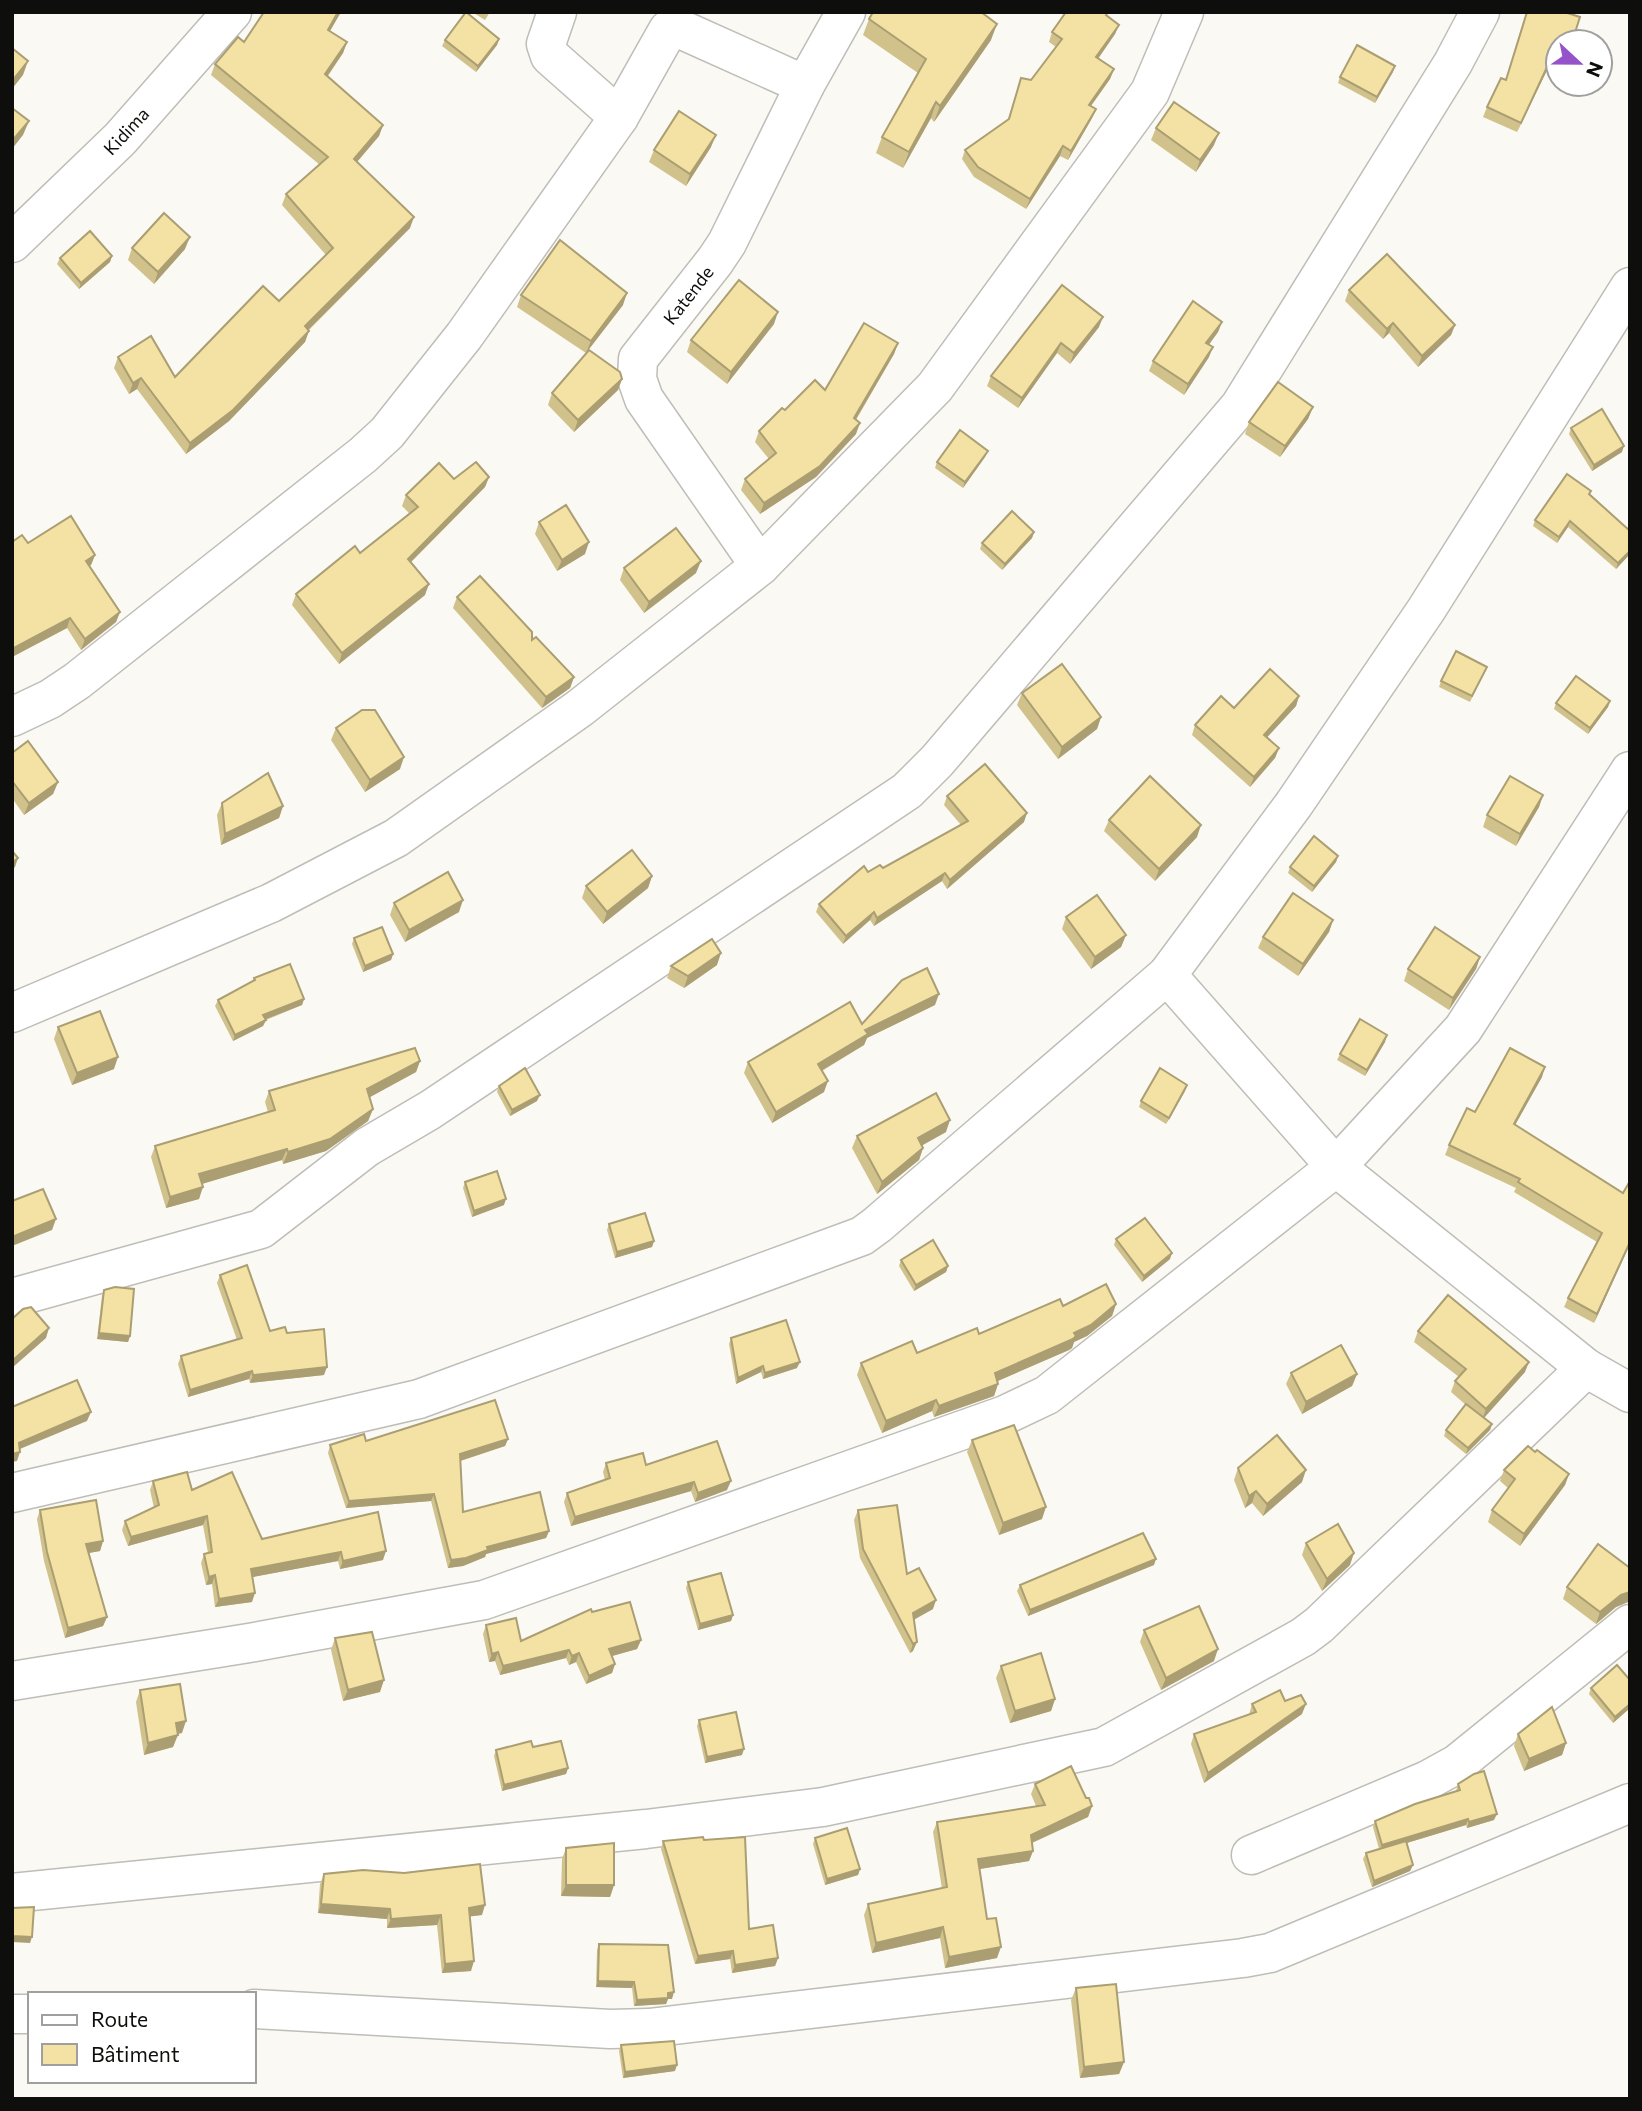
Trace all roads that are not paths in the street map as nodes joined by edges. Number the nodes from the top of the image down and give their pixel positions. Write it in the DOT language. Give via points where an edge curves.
graph roads {
  1 [pos="232,12"];
  2 [pos="846,12"];
  3 [pos="1184,12"];
  4 [pos="1480,12"];
  5 [pos="552,28"];
  6 [pos="805,85"];
  7 [pos="619,117"];
  8 [pos="12,243"];
  9 [pos="1630,287"];
  10 [pos="760,566"];
  11 [pos="12,717"];
  12 [pos="1630,771"];
  13 [pos="1167,975"];
  14 [pos="12,1013"];
  15 [pos="1336,1167"];
  16 [pos="12,1298"];
  17 [pos="1586,1368"];
  18 [pos="1630,1393"];
  19 [pos="12,1493"];
  20 [pos="1630,1624"];
  21 [pos="12,1681"];
  22 [pos="1630,1803"];
  23 [pos="1251,1854"];
  24 [pos="12,1893"];
  25 [pos="256,2009"];
  1 -- 8 [label="street, Kidima" via="120,139"];
  2 -- 6 [label="street, Katende"];
  3 -- 10 [label="street" via="1150,92 935,387"];
  4 -- 16 [label="street" via="1240,406 907,791 430,1110 367,1147 261,1229"];
  5 -- 7 [label="street" via="550,55"];
  6 -- 7 [label="street" via="678,28 668,30"];
  6 -- 10 [label="street, Katende" via="727,243 638,359 637,379 644,399"];
  7 -- 11 [label="street" via="464,336 387,433 77,681"];
  9 -- 13 [label="street" via="1418,621 1294,804"];
  10 -- 14 [label="street" via="580,708 396,838 271,903"];
  12 -- 15 [label="street" via="1463,1029"];
  13 -- 15 [label="street"];
  13 -- 19 [label="street" via="862,1236 419,1399"];
  15 -- 17 [label="street"];
  15 -- 21 [label="street" via="1047,1395 1005,1415 484,1600"];
  17 -- 18 [label="street"];
  17 -- 24 [label="street" via="1319,1625 1104,1747 823,1807"];
  20 -- 23 [label="street" via="1457,1764"];
  22 -- 25 [label="street" via="1270,1953 1243,1958 649,2028"];
}
